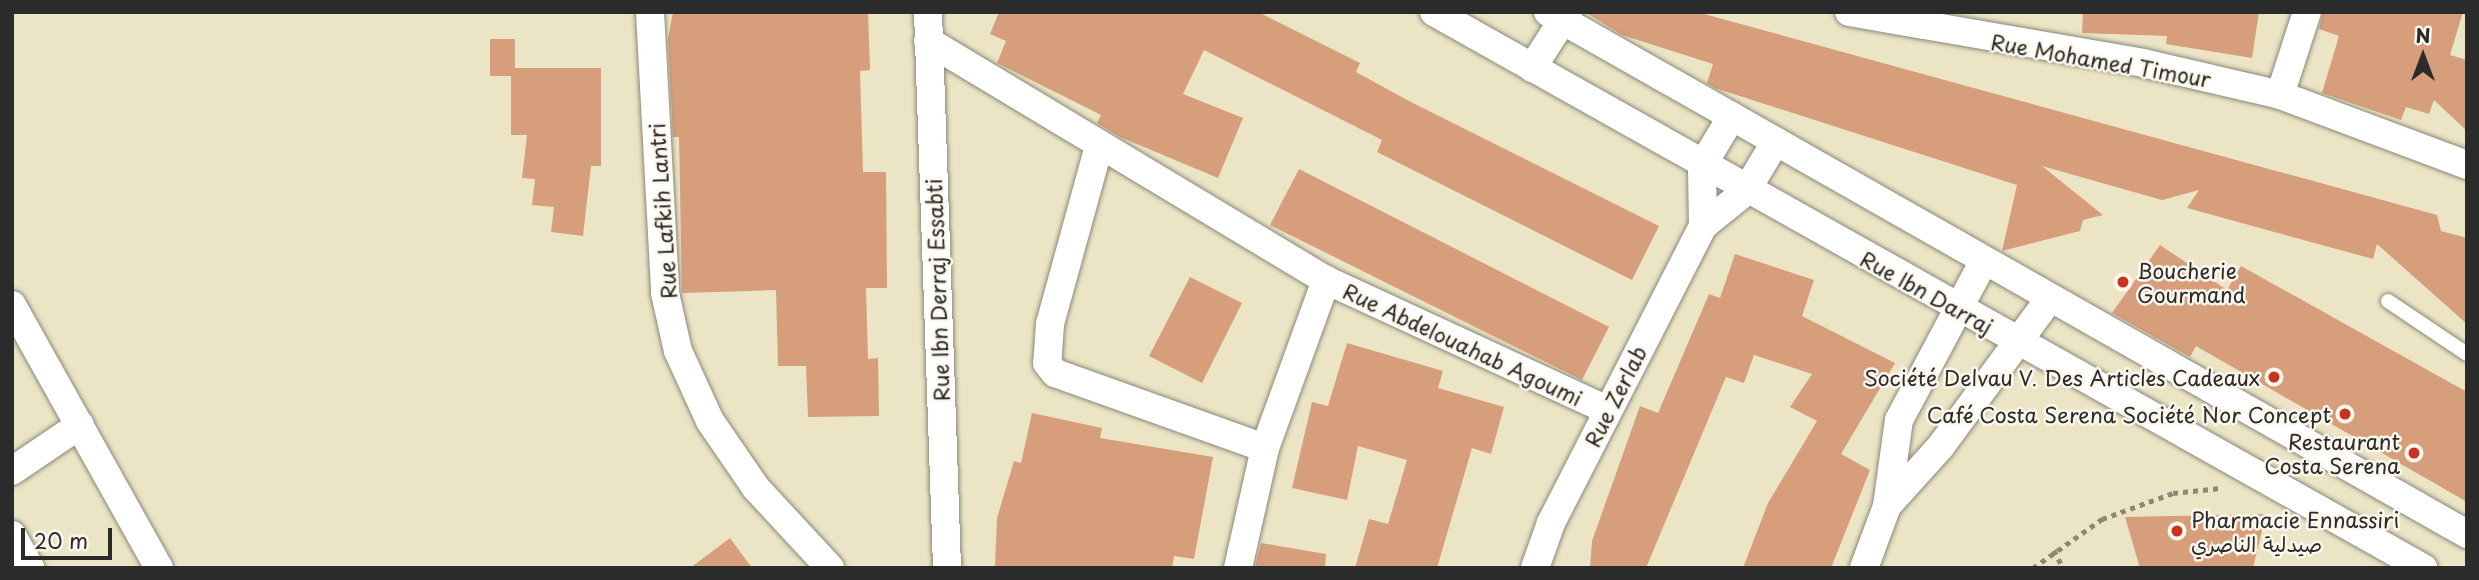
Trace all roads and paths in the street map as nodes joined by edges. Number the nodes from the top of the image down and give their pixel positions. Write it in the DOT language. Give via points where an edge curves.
graph roads {
  1 [pos="650,12"];
  2 [pos="928,12"];
  3 [pos="1434,12"];
  4 [pos="1849,12"];
  5 [pos="2307,12"];
  6 [pos="1560,15"];
  7 [pos="1956,23"];
  8 [pos="928,41"];
  9 [pos="1532,68"];
  10 [pos="2280,95"];
  11 [pos="1732,116"];
  12 [pos="1776,141"];
  13 [pos="1099,146"];
  14 [pos="2467,165"];
  15 [pos="1702,166"];
  16 [pos="1746,191"];
  17 [pos="1703,226"];
  18 [pos="1984,261"];
  19 [pos="1326,280"];
  20 [pos="2050,298"];
  21 [pos="2388,301"];
  22 [pos="12,305"];
  23 [pos="1956,309"];
  24 [pos="2018,344"];
  25 [pos="2467,355"];
  26 [pos="1607,410"];
  27 [pos="80,425"];
  28 [pos="1265,448"];
  29 [pos="12,471"];
  30 [pos="2274,482"];
  31 [pos="1887,506"];
  32 [pos="2467,534"];
  33 [pos="12,535"];
  34 [pos="2054,550"];
  35 [pos="30,568"];
  36 [pos="159,568"];
  37 [pos="830,568"];
  38 [pos="947,568"];
  39 [pos="1238,568"];
  40 [pos="1535,568"];
  41 [pos="1864,568"];
  42 [pos="2033,568"];
  43 [pos="2063,568"];
  44 [pos="2423,568"];
  1 -- 37 [label="street, Rue Lafkih Lantri" via="664,293 678,351 709,421 756,488"];
  2 -- 8 [label="street, Rue Ibn Derraj Essabti"];
  3 -- 9 [label="street, Rue Ibn Darraj"];
  4 -- 7 [label="street, Rue Mohamed Timour"];
  5 -- 10 [label="street"];
  6 -- 9 [label="street"];
  6 -- 11 [label="street"];
  7 -- 10 [label="street, Rue Mohamed Timour"];
  8 -- 13 [label="street"];
  8 -- 38 [label="street, Rue Ibn Derraj Essabti"];
  9 -- 15 [label="street, Rue Ibn Darraj"];
  10 -- 14 [label="street, Rue Mohamed Timour"];
  11 -- 12 [label="street"];
  11 -- 15 [label="street"];
  12 -- 16 [label="street, Rue ZerIab"];
  12 -- 18 [label="street"];
  13 -- 19 [label="street"];
  13 -- 28 [label="street" via="1050,324 1047,363 1055,373"];
  15 -- 16 [label="street, Rue Ibn Darraj"];
  15 -- 17 [label="street, Rue ZerIab"];
  16 -- 17 [label="street, Rue ZerIab"];
  16 -- 23 [label="street, Rue Ibn Darraj"];
  17 -- 26 [label="street, Rue ZerIab"];
  18 -- 20 [label="street"];
  18 -- 23 [label="street"];
  19 -- 26 [label="street, Rue Abdelouahab Agoumi"];
  19 -- 28 [label="street, Rue Abdelouahab Agoumi"];
  20 -- 24 [label="street"];
  20 -- 32 [label="street"];
  21 -- 25 [label="lane"];
  22 -- 27 [label="street"];
  23 -- 24 [label="street, Rue Ibn Darraj"];
  23 -- 31 [label="street" via="1899,420"];
  24 -- 30 [label="street, Rue Ibn Darraj"];
  24 -- 31 [label="street"];
  26 -- 40 [label="street, Rue ZerIab"];
  27 -- 29 [label="street"];
  27 -- 36 [label="street"];
  28 -- 39 [label="street, Rue Abdelouahab Agoumi"];
  30 -- 34 [label="path" via="2173,493 2102,519"];
  30 -- 44 [label="street, Rue Ibn Darraj"];
  31 -- 41 [label="street"];
  33 -- 35 [label="street"];
  34 -- 42 [label="path"];
  34 -- 43 [label="path"];
}
